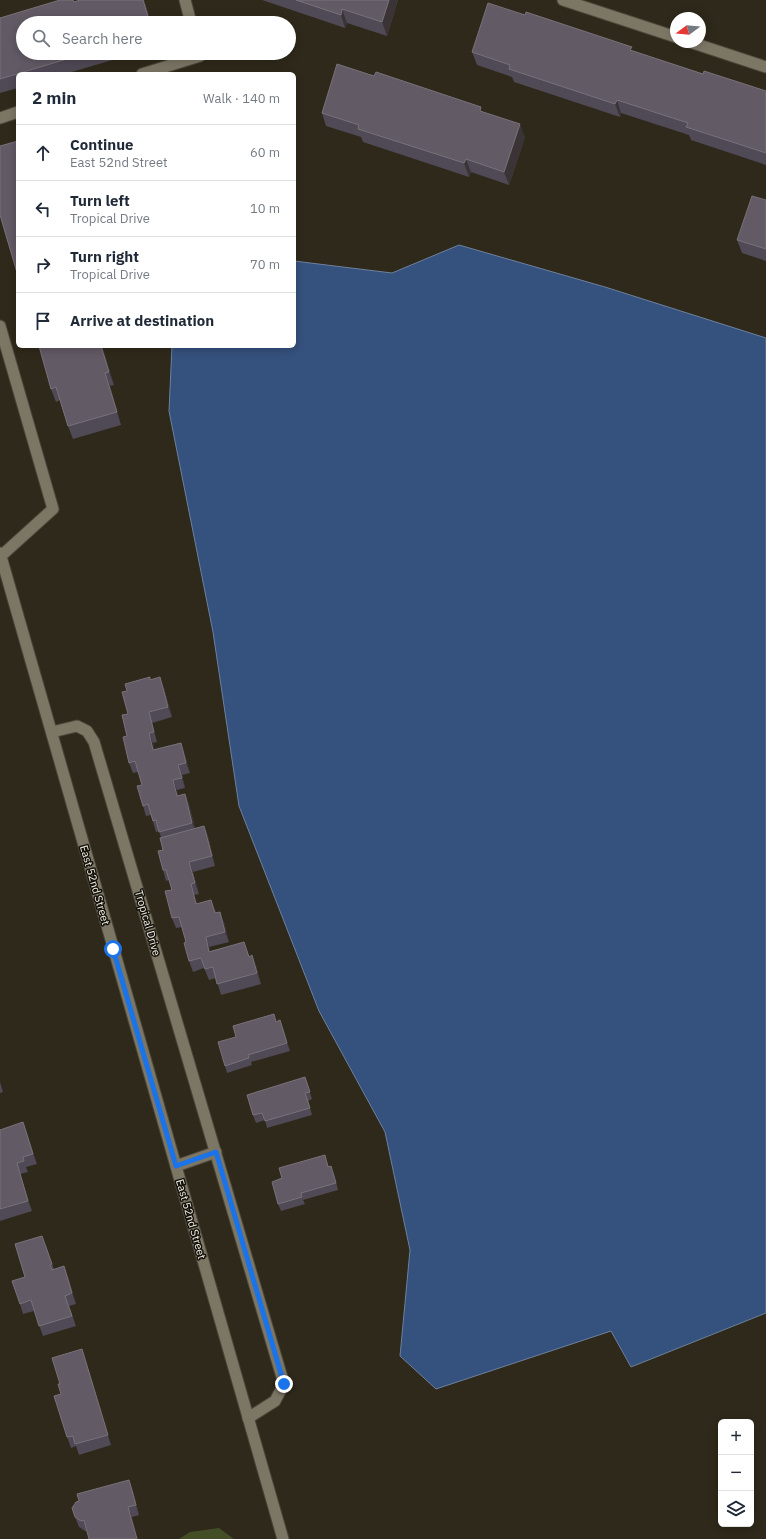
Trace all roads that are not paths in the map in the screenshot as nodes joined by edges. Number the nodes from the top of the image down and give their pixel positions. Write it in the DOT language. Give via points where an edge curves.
graph roads {
  1 [pos="185,0"];
  2 [pos="562,0"];
  3 [pos="189,16"];
  4 [pos="670,35"];
  5 [pos="706,47"];
  6 [pos="187,60"];
  7 [pos="766,67"];
  8 [pos="148,72"];
  9 [pos="16,113"];
  10 [pos="0,118"];
  11 [pos="0,326"];
  12 [pos="0,555"];
  13 [pos="52,732"];
  14 [pos="216,1152"];
  15 [pos="176,1166"];
  16 [pos="248,1418"];
  17 [pos="283,1539"];
  1 -- 3 [label="street"];
  2 -- 4 [label="street"];
  5 -- 7 [label="street"];
  6 -- 8 [label="street"];
  9 -- 10 [label="street"];
  11 -- 12 [label="street" via="53,509"];
  12 -- 13 [label="street, East 52nd Street"];
  13 -- 14 [label="street, Tropical Drive" via="77,726 87,731 94,742"];
  13 -- 15 [label="street, East 52nd Street"];
  14 -- 15 [label="street"];
  14 -- 16 [label="street, Tropical Drive" via="284,1384 275,1401"];
  15 -- 16 [label="street, East 52nd Street"];
  16 -- 17 [label="street, East 52nd Street"];
}
